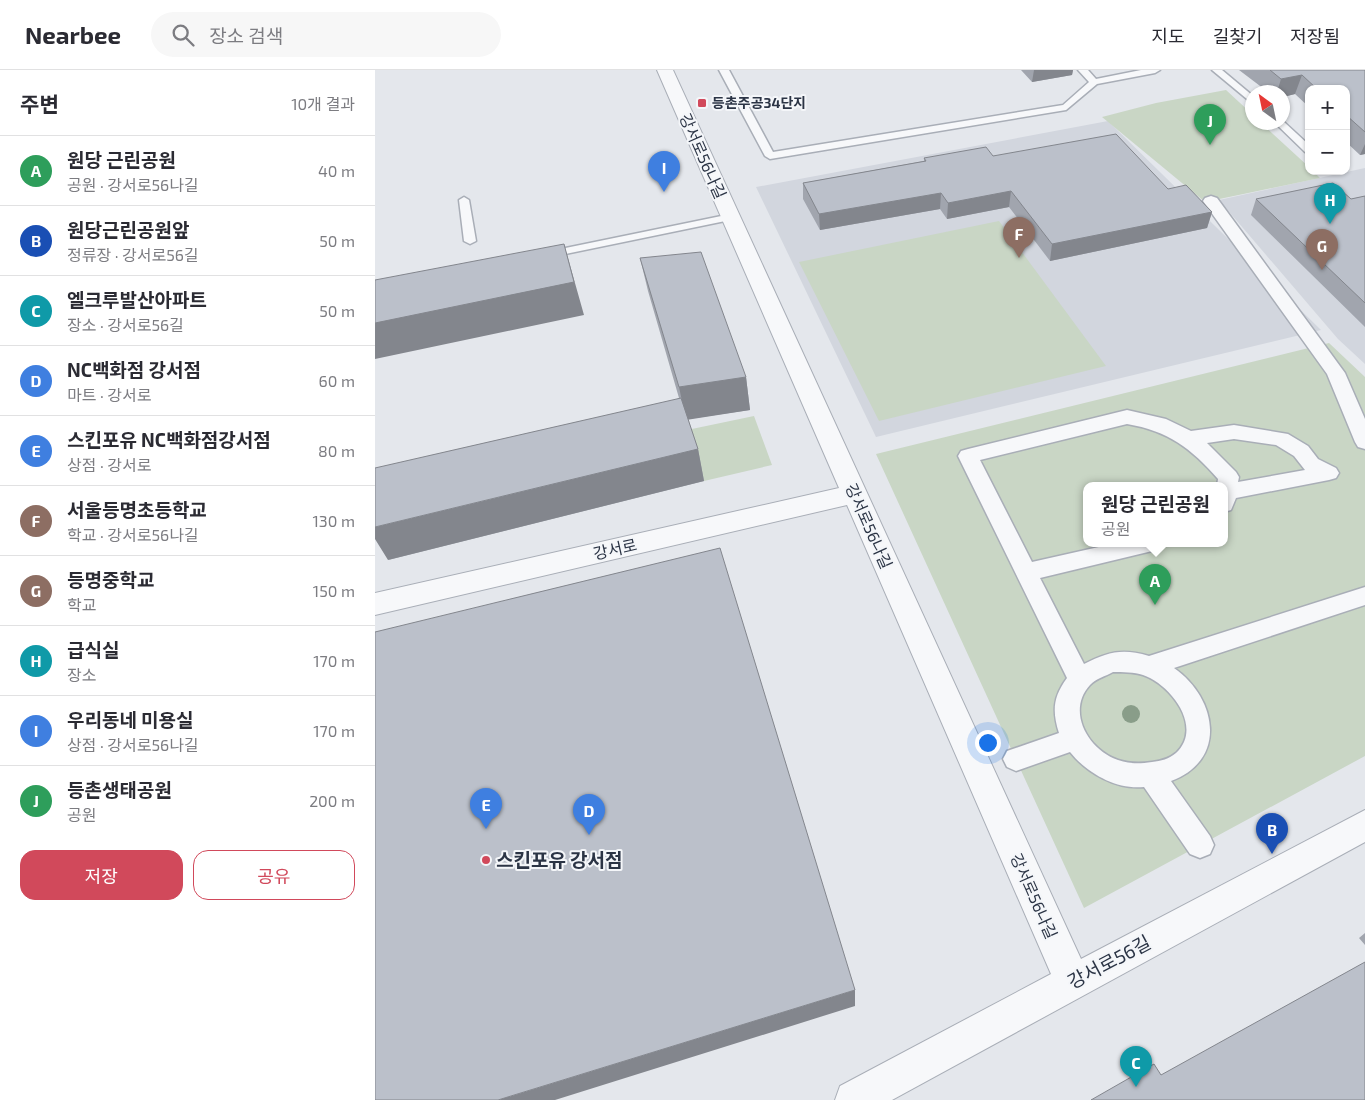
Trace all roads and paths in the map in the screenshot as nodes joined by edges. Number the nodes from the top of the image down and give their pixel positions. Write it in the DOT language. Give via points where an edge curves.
graph roads {
  1 [pos="665,70"];
  2 [pos="724,70"];
  3 [pos="1083,70"];
  4 [pos="1155,70"];
  5 [pos="1217,70"];
  6 [pos="1094,82"];
  7 [pos="1245,94"];
  8 [pos="1286,130"];
  9 [pos="1305,146"];
  10 [pos="464,200"];
  11 [pos="1211,200"];
  12 [pos="731,217"];
  13 [pos="470,241"];
  14 [pos="535,257"];
  15 [pos="1191,438"];
  16 [pos="1365,442"];
  17 [pos="1228,482"];
  18 [pos="855,494"];
  19 [pos="1228,497"];
  20 [pos="1136,547"];
  21 [pos="1027,572"];
  22 [pos="1365,596"];
  23 [pos="375,604"];
  24 [pos="1149,666"];
  25 [pos="1079,678"];
  26 [pos="1074,739"];
  27 [pos="1016,760"];
  28 [pos="1152,776"];
  29 [pos="1365,825"];
  30 [pos="1199,846"];
  31 [pos="1073,982"];
  32 [pos="854,1100"];
  1 -- 12 [label="street, 강서로56나길"];
  2 -- 6 [label="lane" via="770,156 1066,107"];
  3 -- 6 [label="lane"];
  4 -- 6 [label="lane"];
  5 -- 7 [label="lane"];
  8 -- 9 [label="lane"];
  10 -- 13 [label="lane"];
  11 -- 16 [label="street" via="1335,373"];
  12 -- 14 [label="lane"];
  12 -- 18 [label="street, 강서로56나길"];
  15 -- 17 [label="street" via="1229,477"];
  15 -- 19 [label="street" via="1234,432 1281,439 1301,451 1311,464 1329,473"];
  15 -- 21 [label="street" via="1145,419 1127,417 968,456"];
  18 -- 23 [label="street, 강서로"];
  18 -- 31 [label="street, 강서로56나길"];
  20 -- 21 [label="street"];
  21 -- 25 [label="street"];
  22 -- 24 [label="street"];
  24 -- 25 [label="street" via="1111,662 1093,668"];
  24 -- 28 [label="street" via="1168,676 1183,690 1194,707 1198,726 1196,743 1187,759 1171,770"];
  25 -- 26 [label="street" via="1065,705"];
  26 -- 27 [label="street"];
  26 -- 28 [label="street" via="1087,756 1107,769 1129,776"];
  28 -- 30 [label="street"];
  29 -- 31 [label="street, 강서로56길"];
  31 -- 32 [label="street, 강서로56길"];
}
